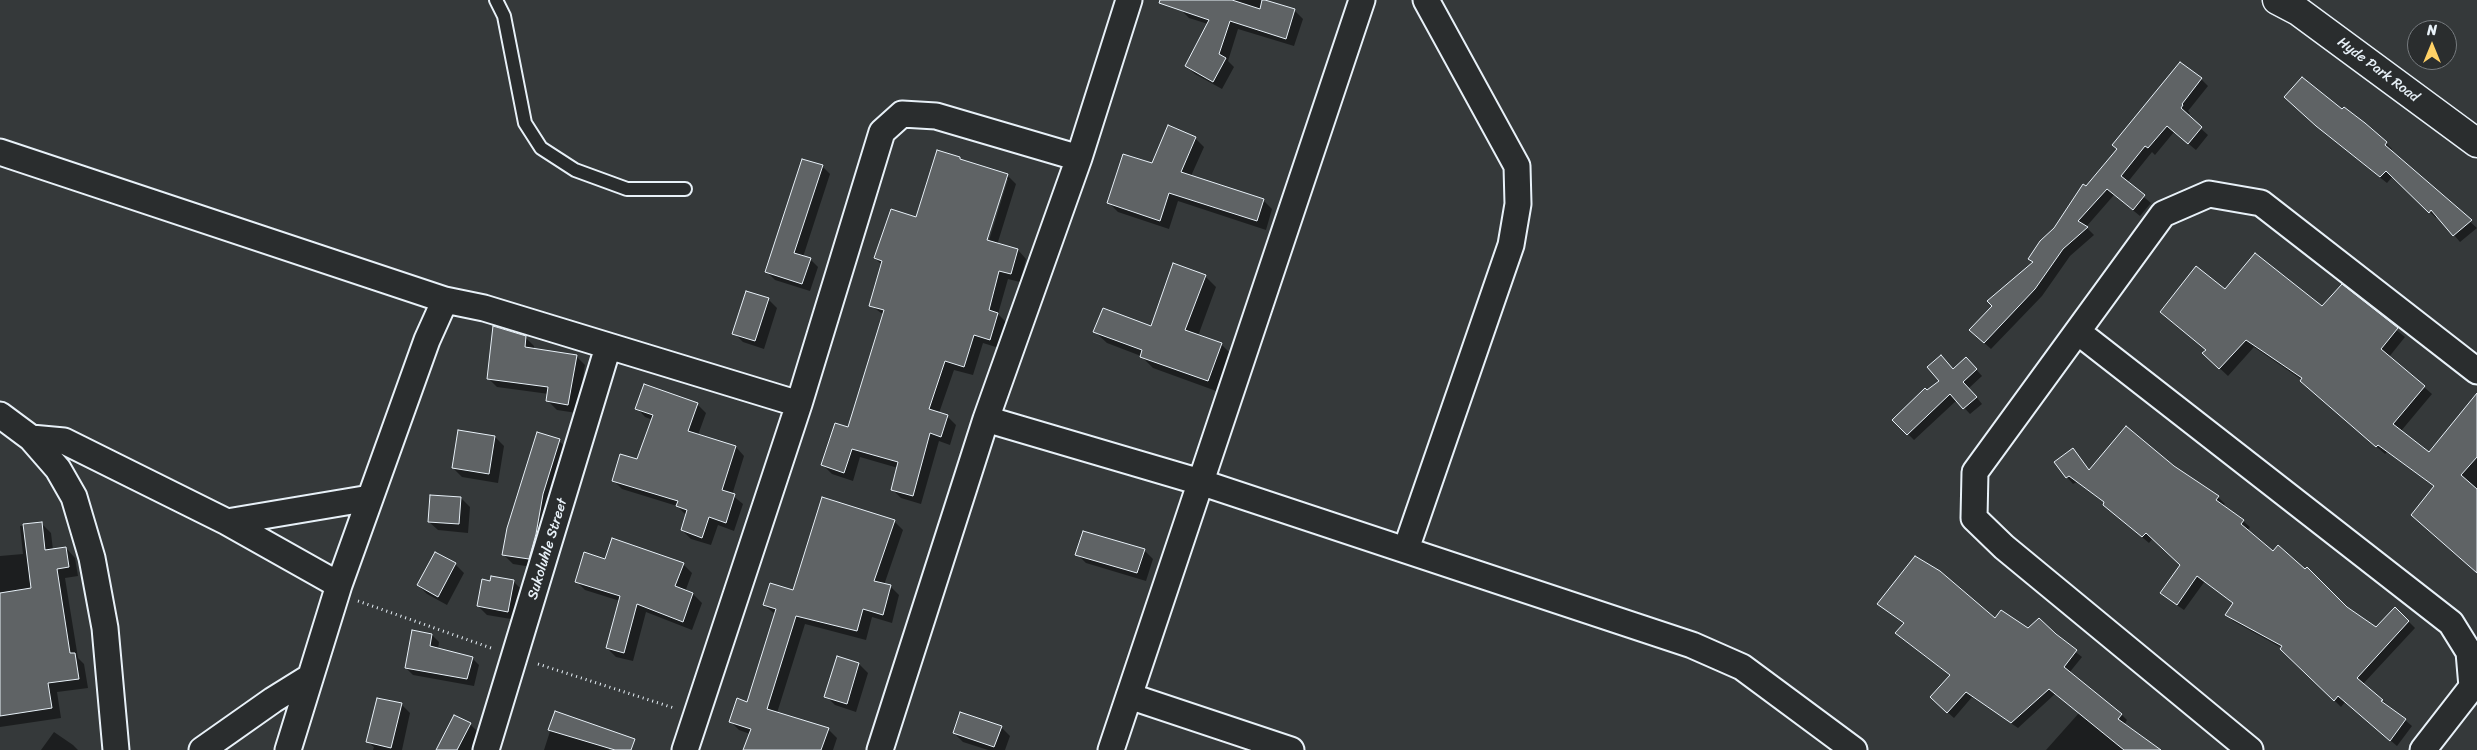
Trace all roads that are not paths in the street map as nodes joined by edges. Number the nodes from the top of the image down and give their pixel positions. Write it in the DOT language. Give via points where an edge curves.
graph roads {
  1 [pos="496,0"];
  2 [pos="1129,0"];
  3 [pos="1362,0"];
  4 [pos="1426,0"];
  5 [pos="2296,4"];
  6 [pos="2477,143"];
  7 [pos="0,152"];
  8 [pos="1079,158"];
  9 [pos="685,189"];
  10 [pos="445,300"];
  11 [pos="2078,332"];
  12 [pos="608,347"];
  13 [pos="2477,371"];
  14 [pos="799,404"];
  15 [pos="0,415"];
  16 [pos="986,419"];
  17 [pos="31,438"];
  18 [pos="1200,482"];
  19 [pos="370,498"];
  20 [pos="227,522"];
  21 [pos="1406,549"];
  22 [pos="339,585"];
  23 [pos="310,678"];
  24 [pos="1129,696"];
  25 [pos="116,750"];
  26 [pos="202,750"];
  27 [pos="288,750"];
  28 [pos="486,750"];
  29 [pos="685,750"];
  30 [pos="880,750"];
  31 [pos="1111,750"];
  32 [pos="1290,750"];
  33 [pos="1854,750"];
  34 [pos="2250,750"];
  35 [pos="2423,750"];
  1 -- 9 [label="lane" via="504,16 525,123 541,148 575,170 627,189"];
  2 -- 8 [label="street"];
  3 -- 18 [label="street"];
  4 -- 21 [label="street" via="1517,166 1518,204 1510,245"];
  5 -- 6 [label="street, Hyde Park Road"];
  7 -- 10 [label="street"];
  8 -- 14 [label="street" via="936,116 902,114 882,132"];
  8 -- 16 [label="street"];
  10 -- 12 [label="street" via="484,308"];
  10 -- 19 [label="street" via="427,340"];
  11 -- 13 [label="street" via="2163,214 2209,194 2261,203"];
  11 -- 34 [label="street" via="1974,472 1974,518 2004,547"];
  11 -- 35 [label="street" via="2451,623 2469,652 2472,688"];
  12 -- 14 [label="street"];
  12 -- 28 [label="street, Sukoluhle Street"];
  14 -- 29 [label="street"];
  15 -- 17 [label="street"];
  16 -- 18 [label="street"];
  16 -- 30 [label="street"];
  17 -- 20 [label="street" via="64,441"];
  17 -- 25 [label="street" via="58,470 74,497 92,558 105,628"];
  18 -- 21 [label="street"];
  18 -- 24 [label="street"];
  19 -- 20 [label="street"];
  19 -- 22 [label="street"];
  20 -- 22 [label="street"];
  21 -- 33 [label="street" via="1692,645 1742,667"];
  22 -- 23 [label="street"];
  23 -- 26 [label="street"];
  23 -- 27 [label="street"];
  24 -- 31 [label="street"];
  24 -- 32 [label="street"];
}
